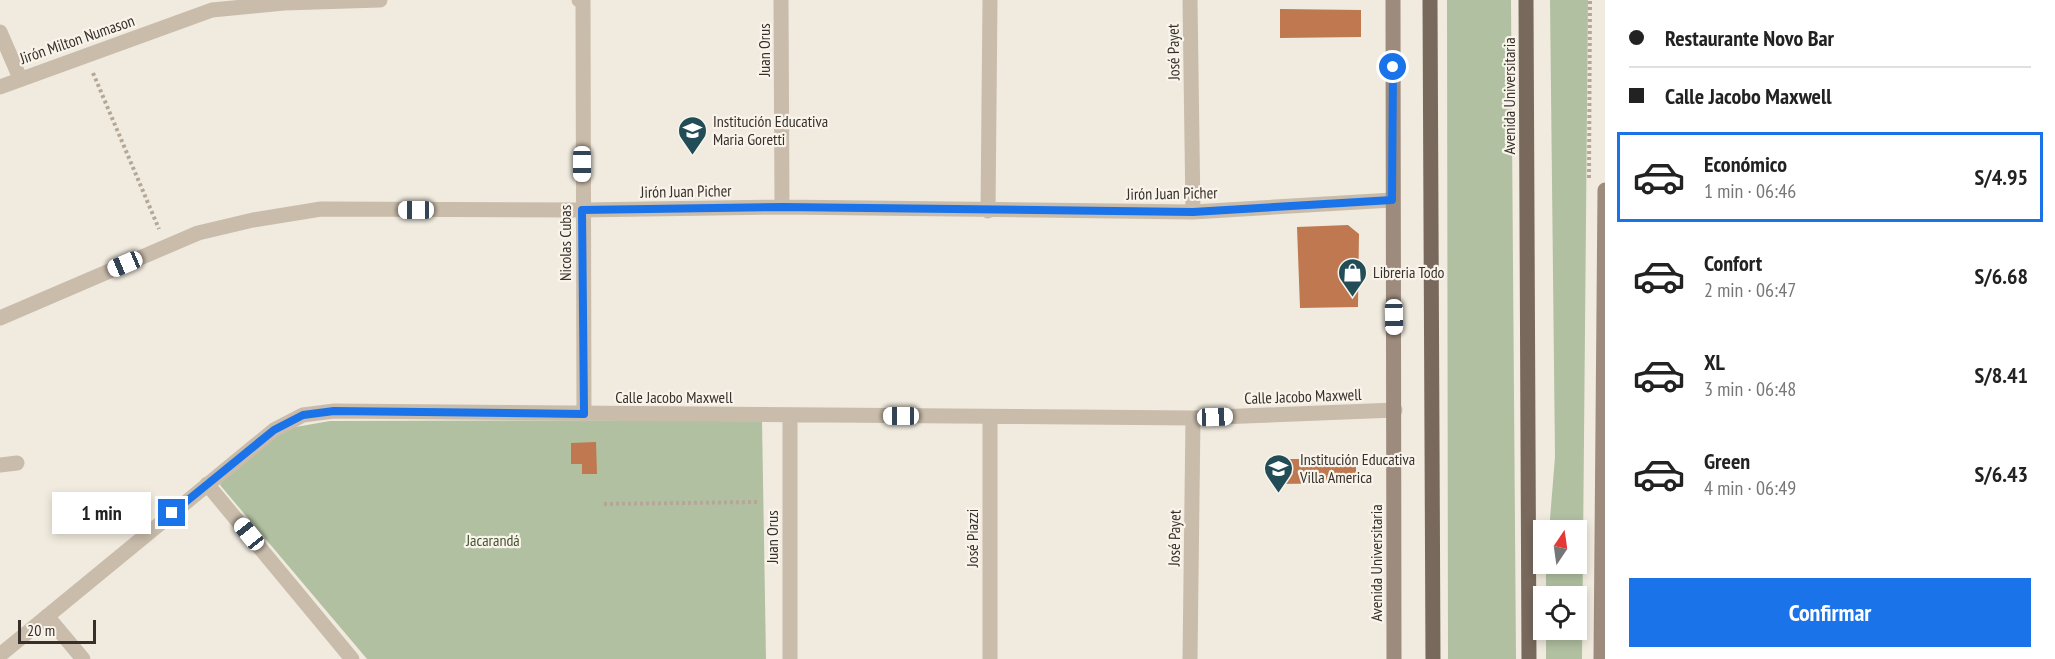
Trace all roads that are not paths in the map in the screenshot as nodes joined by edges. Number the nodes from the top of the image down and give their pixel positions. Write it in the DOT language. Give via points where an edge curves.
graph roads {
  1 [pos="380,0"];
  2 [pos="581,0"];
  3 [pos="782,0"];
  4 [pos="990,0"];
  5 [pos="1190,0"];
  6 [pos="1393,0"];
  7 [pos="1430,0"];
  8 [pos="1526,0"];
  9 [pos="210,5"];
  10 [pos="0,32"];
  11 [pos="20,78"];
  12 [pos="0,87"];
  13 [pos="1605,190"];
  14 [pos="1392,200"];
  15 [pos="782,207"];
  16 [pos="582,210"];
  17 [pos="988,211"];
  18 [pos="1193,212"];
  19 [pos="0,318"];
  20 [pos="1395,410"];
  21 [pos="584,414"];
  22 [pos="790,416"];
  23 [pos="990,417"];
  24 [pos="1193,418"];
  25 [pos="17,463"];
  26 [pos="0,465"];
  27 [pos="207,484"];
  28 [pos="47,616"];
  29 [pos="0,655"];
  30 [pos="83,659"];
  31 [pos="352,659"];
  32 [pos="790,659"];
  33 [pos="990,659"];
  34 [pos="1191,659"];
  35 [pos="1394,659"];
  36 [pos="1433,659"];
  37 [pos="1529,659"];
  38 [pos="1601,659"];
  1 -- 9 [label="street, Jirón Milton Numason"];
  2 -- 16 [label="street, Nicolas Cubas"];
  3 -- 15 [label="street, Juan Orus"];
  4 -- 17 [label="street"];
  5 -- 18 [label="street, José Payet"];
  6 -- 14 [label="main road, Avenida Universitaria"];
  7 -- 36 [label="main road"];
  8 -- 37 [label="main road, Avenida Universitaria"];
  9 -- 11 [label="street, Jirón Milton Numason"];
  10 -- 11 [label="street"];
  11 -- 12 [label="street, Jirón Milton Numason"];
  13 -- 38 [label="main road"];
  14 -- 18 [label="street, Jirón Juan Picher"];
  14 -- 20 [label="main road, Avenida Universitaria"];
  15 -- 16 [label="street, Jirón Juan Picher"];
  15 -- 17 [label="street, Jirón Juan Picher"];
  16 -- 19 [label="street, Jirón Juan Picher" via="321,209 253,220 198,233"];
  16 -- 21 [label="street, Nicolas Cubas"];
  17 -- 18 [label="street, Jirón Juan Picher"];
  20 -- 24 [label="street, Calle Jacobo Maxwell"];
  20 -- 35 [label="main road, Avenida Universitaria"];
  21 -- 22 [label="street, Calle Jacobo Maxwell"];
  21 -- 27 [label="street, Calle Jacobo Maxwell" via="334,411 303,415 274,430"];
  22 -- 23 [label="street, Calle Jacobo Maxwell"];
  22 -- 32 [label="street, Juan Orus"];
  23 -- 24 [label="street, Calle Jacobo Maxwell"];
  23 -- 33 [label="street, José Piazzi"];
  24 -- 34 [label="street, José Payet"];
  25 -- 26 [label="street"];
  27 -- 28 [label="street, Calle Jacobo Maxwell"];
  27 -- 31 [label="street"];
  28 -- 29 [label="street, Calle Jacobo Maxwell"];
  28 -- 30 [label="street"];
}
